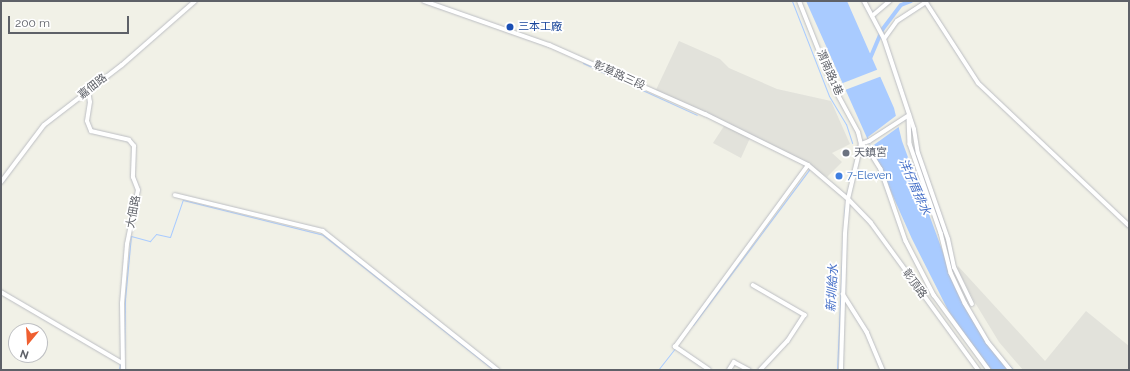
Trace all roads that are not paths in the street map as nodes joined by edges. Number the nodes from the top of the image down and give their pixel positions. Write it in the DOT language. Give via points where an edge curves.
graph roads {
  1 [pos="195,1"];
  2 [pos="424,1"];
  3 [pos="799,1"];
  4 [pos="864,1"];
  5 [pos="890,1"];
  6 [pos="925,1"];
  7 [pos="872,16"];
  8 [pos="884,39"];
  9 [pos="88,90"];
  10 [pos="909,115"];
  11 [pos="861,144"];
  12 [pos="808,165"];
  13 [pos="1,182"];
  14 [pos="175,195"];
  15 [pos="848,199"];
  16 [pos="1129,226"];
  17 [pos="753,285"];
  18 [pos="1,292"];
  19 [pos="843,294"];
  20 [pos="972,304"];
  21 [pos="121,362"];
  22 [pos="123,370"];
  23 [pos="498,370"];
  24 [pos="709,370"];
  25 [pos="729,370"];
  26 [pos="749,370"];
  27 [pos="761,370"];
  28 [pos="841,370"];
  29 [pos="883,370"];
  30 [pos="978,370"];
  31 [pos="989,370"];
  32 [pos="1011,370"];
  1 -- 9 [label="street, 嘉佃路" via="122,65"];
  2 -- 12 [label="street, 彰草路三段" via="555,47 705,114"];
  3 -- 11 [label="street, 渭南路1巷" via="832,84 858,132"];
  4 -- 7 [label="street"];
  5 -- 7 [label="street"];
  6 -- 8 [label="street" via="897,21"];
  6 -- 16 [label="street" via="978,83"];
  7 -- 8 [label="street"];
  8 -- 10 [label="street"];
  9 -- 13 [label="street, 嘉佃路" via="44,125"];
  9 -- 21 [label="street, 大佃路" via="90,102 87,121 91,131 129,140 134,146 132,177 138,190 128,244 122,303"];
  10 -- 11 [label="street"];
  10 -- 20 [label="street" via="918,153 948,239 954,267"];
  10 -- 32 [label="street" via="910,144 964,303 988,342"];
  11 -- 15 [label="street"];
  11 -- 31 [label="street" via="869,150 880,169 903,234 934,295"];
  12 -- 15 [label="street, 彰頂路"];
  12 -- 24 [label="street" via="675,347"];
  14 -- 23 [label="street" via="323,231"];
  15 -- 19 [label="street"];
  15 -- 30 [label="street, 彰頂路" via="871,223"];
  17 -- 27 [label="street" via="805,315 788,341"];
  18 -- 21 [label="street"];
  19 -- 28 [label="street"];
  19 -- 29 [label="street" via="867,332"];
  21 -- 22 [label="street, 大佃路"];
  25 -- 26 [label="street" via="734,362"];
}
